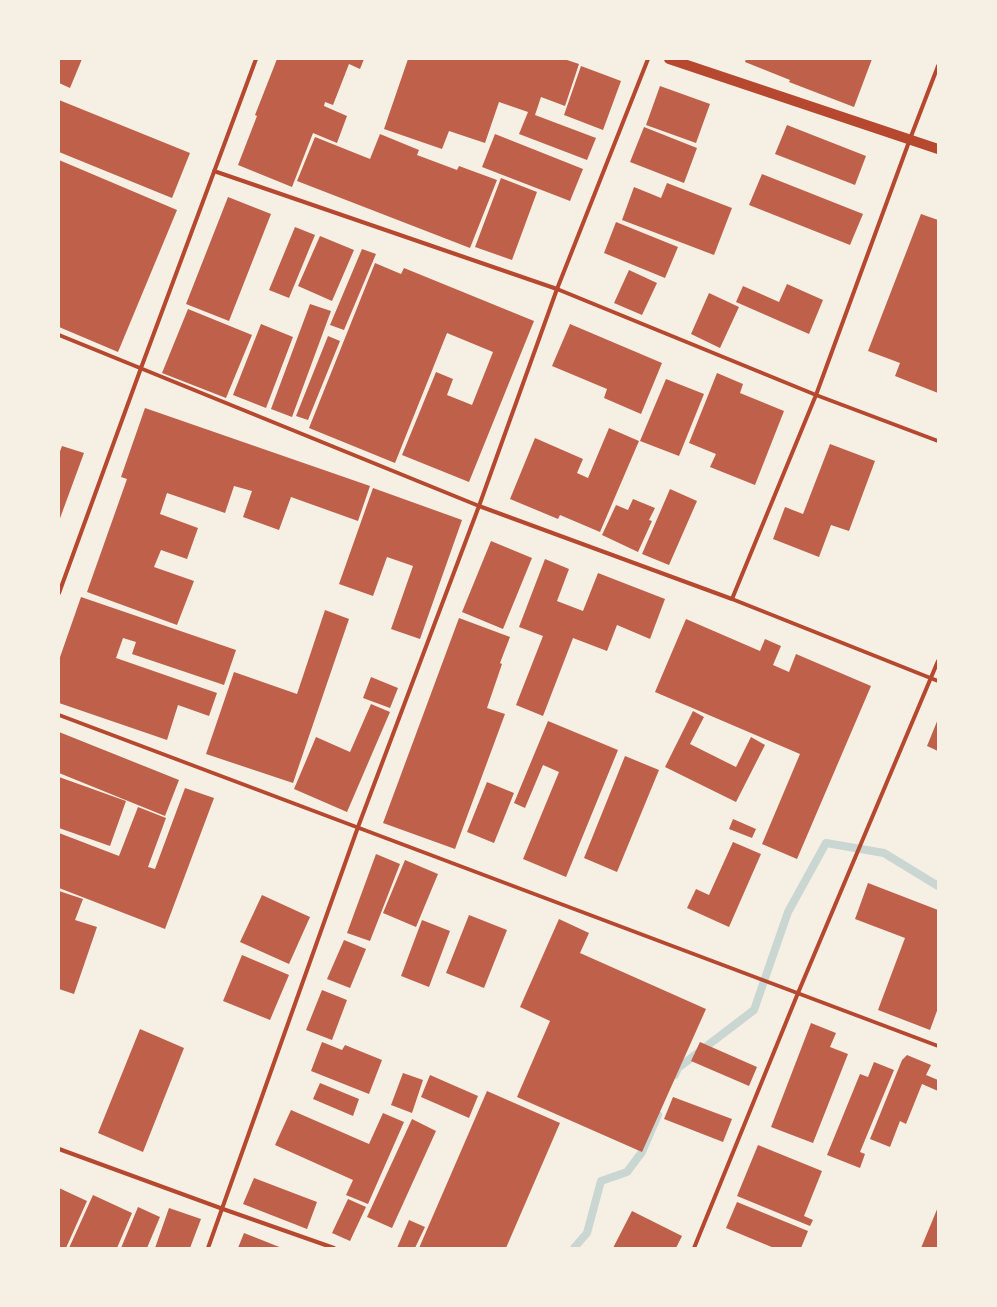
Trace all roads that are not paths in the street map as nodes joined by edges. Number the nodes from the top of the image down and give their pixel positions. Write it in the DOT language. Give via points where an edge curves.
graph roads {
  1 [pos="256,59"];
  2 [pos="648,59"];
  3 [pos="670,59"];
  4 [pos="938,66"];
  5 [pos="910,139"];
  6 [pos="938,149"];
  7 [pos="214,171"];
  8 [pos="557,289"];
  9 [pos="59,335"];
  10 [pos="141,368"];
  11 [pos="816,395"];
  12 [pos="938,441"];
  13 [pos="479,506"];
  14 [pos="59,593"];
  15 [pos="732,599"];
  16 [pos="938,661"];
  17 [pos="931,678"];
  18 [pos="938,680"];
  19 [pos="59,715"];
  20 [pos="358,827"];
  21 [pos="798,993"];
  22 [pos="938,1046"];
  23 [pos="59,1149"];
  24 [pos="223,1209"];
  25 [pos="208,1248"];
  26 [pos="334,1248"];
  27 [pos="694,1248"];
  1 -- 7 [label="street"];
  2 -- 8 [label="street"];
  3 -- 5 [label="main road"];
  4 -- 5 [label="street"];
  5 -- 6 [label="main road"];
  5 -- 11 [label="street"];
  7 -- 8 [label="street"];
  7 -- 10 [label="street"];
  8 -- 11 [label="street"];
  8 -- 13 [label="street"];
  9 -- 10 [label="street"];
  10 -- 13 [label="street"];
  10 -- 14 [label="street"];
  11 -- 12 [label="street"];
  11 -- 15 [label="street"];
  13 -- 15 [label="street"];
  13 -- 20 [label="street"];
  15 -- 17 [label="street"];
  16 -- 17 [label="street"];
  17 -- 18 [label="street"];
  17 -- 21 [label="street"];
  19 -- 20 [label="street"];
  20 -- 21 [label="street"];
  20 -- 24 [label="street"];
  21 -- 22 [label="street"];
  21 -- 27 [label="street"];
  23 -- 24 [label="street"];
  24 -- 25 [label="street"];
  24 -- 26 [label="street"];
}
